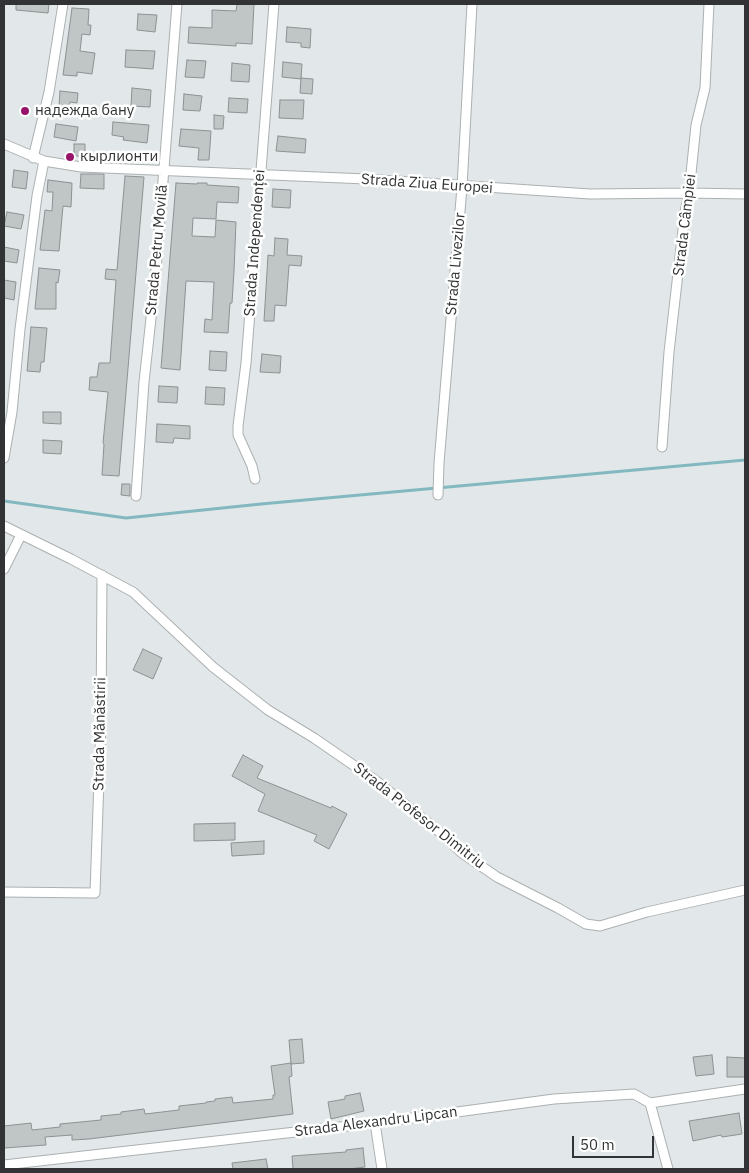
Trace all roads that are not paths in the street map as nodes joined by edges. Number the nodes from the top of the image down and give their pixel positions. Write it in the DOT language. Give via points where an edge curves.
graph roads {
  1 [pos="63,4"];
  2 [pos="178,4"];
  3 [pos="274,4"];
  4 [pos="472,4"];
  5 [pos="709,4"];
  6 [pos="4,144"];
  7 [pos="33,158"];
  8 [pos="44,161"];
  9 [pos="164,170"];
  10 [pos="261,174"];
  11 [pos="462,186"];
  12 [pos="689,193"];
  13 [pos="745,194"];
  14 [pos="662,447"];
  15 [pos="4,458"];
  16 [pos="255,479"];
  17 [pos="438,495"];
  18 [pos="136,496"];
  19 [pos="4,526"];
  20 [pos="21,535"];
  21 [pos="4,569"];
  22 [pos="102,575"];
  23 [pos="745,890"];
  24 [pos="4,892"];
  25 [pos="745,1089"];
  26 [pos="650,1103"];
  27 [pos="375,1123"];
  28 [pos="60,1159"];
  29 [pos="4,1165"];
  30 [pos="62,1169"];
  31 [pos="382,1169"];
  32 [pos="668,1169"];
  1 -- 7 [label="street" via="49,92"];
  2 -- 9 [label="street, Strada Petru Movilă"];
  3 -- 10 [label="street, Strada Independenței"];
  4 -- 11 [label="street, Strada Livezilor"];
  5 -- 12 [label="street, Strada Câmpiei" via="705,88 696,125"];
  6 -- 7 [label="street, Strada Ziua Europei"];
  7 -- 8 [label="street, Strada Ziua Europei"];
  8 -- 9 [label="street, Strada Ziua Europei" via="81,167"];
  8 -- 15 [label="street"];
  9 -- 10 [label="street, Strada Ziua Europei"];
  9 -- 18 [label="street, Strada Petru Movilă"];
  10 -- 11 [label="street, Strada Ziua Europei"];
  10 -- 16 [label="street, Strada Independenței" via="238,426 238,435"];
  11 -- 12 [label="street, Strada Ziua Europei" via="590,194"];
  11 -- 17 [label="street, Strada Livezilor"];
  12 -- 13 [label="street, Strada Ziua Europei"];
  12 -- 14 [label="street, Strada Câmpiei" via="669,352"];
  19 -- 20 [label="street, Strada Profesor Dimitriu"];
  20 -- 21 [label="street"];
  20 -- 22 [label="street, Strada Profesor Dimitriu"];
  22 -- 23 [label="street, Strada Profesor Dimitriu" via="133,592 213,667 268,710 375,780 462,853 498,877 586,924 600,926"];
  22 -- 24 [label="street, Strada Mănăstirii" via="102,724 95,893"];
  25 -- 26 [label="street, Strada Alexandru Lipcan"];
  26 -- 27 [label="street, Strada Alexandru Lipcan" via="634,1094 554,1099"];
  26 -- 32 [label="street"];
  27 -- 28 [label="street, Strada Alexandru Lipcan"];
  27 -- 31 [label="street"];
  28 -- 29 [label="street, Strada Alexandru Lipcan"];
  28 -- 30 [label="street"];
}
